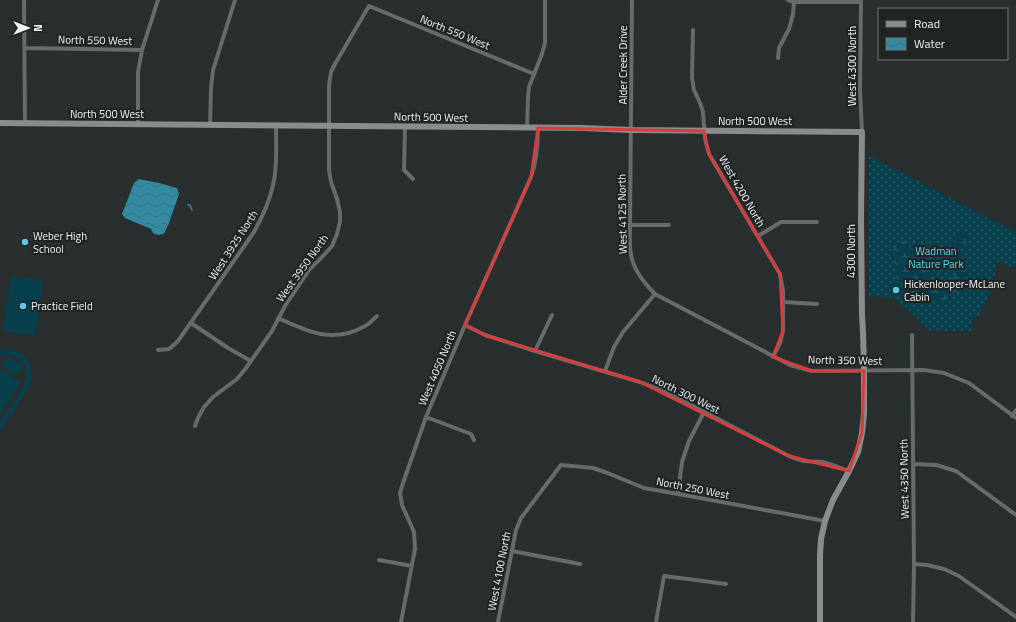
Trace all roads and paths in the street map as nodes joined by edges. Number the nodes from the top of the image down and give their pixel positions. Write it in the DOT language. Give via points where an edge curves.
graph roads {
  1 [pos="24,0"];
  2 [pos="158,0"];
  3 [pos="235,0"];
  4 [pos="545,0"];
  5 [pos="632,0"];
  6 [pos="788,0"];
  7 [pos="861,1"];
  8 [pos="794,2"];
  9 [pos="369,6"];
  10 [pos="692,30"];
  11 [pos="25,48"];
  12 [pos="142,50"];
  13 [pos="778,58"];
  14 [pos="534,74"];
  15 [pos="0,123"];
  16 [pos="25,123"];
  17 [pos="138,124"];
  18 [pos="210,125"];
  19 [pos="276,125"];
  20 [pos="328,126"];
  21 [pos="405,126"];
  22 [pos="527,128"];
  23 [pos="538,128"];
  24 [pos="631,130"];
  25 [pos="704,131"];
  26 [pos="862,132"];
  27 [pos="413,179"];
  28 [pos="817,222"];
  29 [pos="630,225"];
  30 [pos="669,225"];
  31 [pos="758,236"];
  32 [pos="654,294"];
  33 [pos="783,302"];
  34 [pos="817,304"];
  35 [pos="552,315"];
  36 [pos="377,316"];
  37 [pos="278,318"];
  38 [pos="191,323"];
  39 [pos="465,325"];
  40 [pos="912,335"];
  41 [pos="158,350"];
  42 [pos="535,351"];
  43 [pos="773,357"];
  44 [pos="251,361"];
  45 [pos="864,370"];
  46 [pos="912,370"];
  47 [pos="605,371"];
  48 [pos="1016,410"];
  49 [pos="704,412"];
  50 [pos="426,417"];
  51 [pos="1014,417"];
  52 [pos="195,426"];
  53 [pos="474,440"];
  54 [pos="913,464"];
  55 [pos="561,465"];
  56 [pos="849,472"];
  57 [pos="678,494"];
  58 [pos="1016,515"];
  59 [pos="824,521"];
  60 [pos="512,551"];
  61 [pos="379,560"];
  62 [pos="580,564"];
  63 [pos="914,564"];
  64 [pos="412,566"];
  65 [pos="726,584"];
  66 [pos="1016,617"];
  67 [pos="401,622"];
  68 [pos="498,622"];
  69 [pos="656,622"];
  70 [pos="820,622"];
  71 [pos="914,622"];
  1 -- 11 [label="street"];
  2 -- 12 [label="street"];
  3 -- 18 [label="street" via="213,70"];
  4 -- 14 [label="street" via="545,43"];
  5 -- 24 [label="street, Alder Creek Drive"];
  6 -- 8 [label="street"];
  7 -- 8 [label="street"];
  7 -- 26 [label="street, West 4300 North"];
  8 -- 13 [label="street" via="789,29 779,48"];
  9 -- 14 [label="street, North 550 West"];
  9 -- 20 [label="street, West 3950 North" via="332,72 329,85"];
  10 -- 25 [label="street, West 4200 North" via="692,78 703,112"];
  11 -- 12 [label="street, North 550 West"];
  11 -- 16 [label="street"];
  12 -- 17 [label="street" via="138,72"];
  14 -- 22 [label="street" via="528,92"];
  15 -- 16 [label="street, North 500 West"];
  16 -- 17 [label="street, North 500 West"];
  17 -- 18 [label="street, North 500 West"];
  18 -- 19 [label="street, North 500 West"];
  19 -- 20 [label="street, North 500 West"];
  19 -- 38 [label="street, West 3925 North" via="275,172 264,214"];
  20 -- 21 [label="street, North 500 West"];
  20 -- 37 [label="street, West 3950 North" via="329,170 340,212 337,234 332,246 309,270"];
  21 -- 22 [label="street, North 500 West"];
  21 -- 27 [label="street" via="404,170"];
  22 -- 23 [label="street, North 500 West"];
  23 -- 24 [label="street, North 500 West"];
  23 -- 39 [label="street, West 4050 North" via="538,150 531,177"];
  24 -- 25 [label="street, North 500 West"];
  24 -- 29 [label="street, West 4125 North"];
  25 -- 26 [label="street, North 500 West"];
  25 -- 31 [label="street, West 4200 North" via="709,154"];
  26 -- 45 [label="street, 4300 North"];
  28 -- 31 [label="street" via="781,222"];
  29 -- 30 [label="street"];
  29 -- 32 [label="street, West 4125 North" via="634,266"];
  31 -- 33 [label="street, West 4200 North" via="780,274"];
  32 -- 43 [label="street, North 350 West"];
  32 -- 47 [label="street" via="614,346"];
  33 -- 34 [label="street"];
  33 -- 43 [label="street, West 4200 North" via="783,331"];
  35 -- 42 [label="street"];
  36 -- 37 [label="street" via="367,326 356,331 335,335 315,334"];
  37 -- 44 [label="street, West 3950 North"];
  38 -- 41 [label="street, West 3925 North" via="178,342 169,349"];
  38 -- 44 [label="street"];
  39 -- 42 [label="street, North 300 West" via="485,335"];
  39 -- 50 [label="street, West 4050 North"];
  40 -- 46 [label="street, West 4350 North"];
  42 -- 47 [label="street, North 300 West"];
  43 -- 45 [label="street, North 350 West" via="812,371"];
  44 -- 52 [label="street, West 3950 North" via="204,407"];
  45 -- 46 [label="street, North 350 West"];
  45 -- 56 [label="street, 4300 North" via="862,433 858,452"];
  46 -- 51 [label="street, North 350 West" via="944,373 969,383"];
  46 -- 54 [label="street, West 4350 North"];
  47 -- 49 [label="street, North 300 West" via="666,392"];
  48 -- 51 [label="street"];
  49 -- 56 [label="street, North 300 West" via="789,456 822,462"];
  49 -- 57 [label="street" via="689,441 682,462"];
  50 -- 53 [label="street" via="471,434"];
  50 -- 64 [label="street, West 4050 North" via="400,493 402,505 414,532"];
  54 -- 58 [label="street" via="936,464 956,471"];
  54 -- 63 [label="street, West 4350 North"];
  55 -- 57 [label="street, North 250 West" via="593,468 644,488"];
  55 -- 60 [label="street, West 4100 North" via="521,518"];
  56 -- 59 [label="street, 4300 North"];
  57 -- 59 [label="street, North 250 West"];
  59 -- 70 [label="street, 4300 North" via="821,539"];
  60 -- 62 [label="street"];
  60 -- 68 [label="street, West 4100 North"];
  61 -- 64 [label="street"];
  63 -- 66 [label="street" via="944,569 959,576"];
  63 -- 71 [label="street, West 4350 North"];
  64 -- 67 [label="street, West 4050 North"];
  65 -- 69 [label="street" via="664,576"];
}
